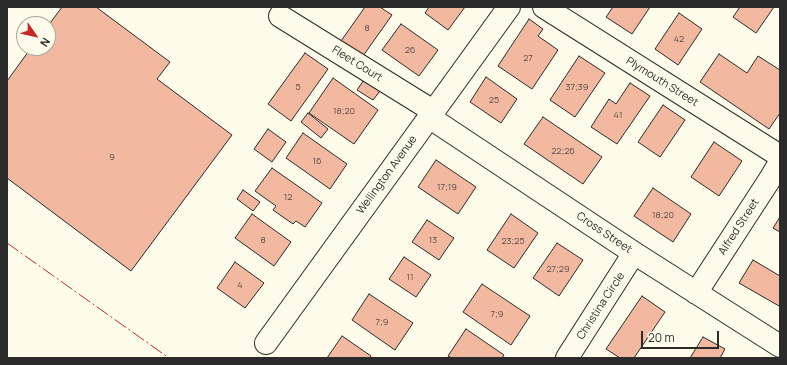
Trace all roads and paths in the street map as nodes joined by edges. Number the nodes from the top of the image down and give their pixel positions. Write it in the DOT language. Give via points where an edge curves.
graph roads {
  1 [pos="509,7"];
  2 [pos="544,7"];
  3 [pos="280,16"];
  4 [pos="431,114"];
  5 [pos="780,156"];
  6 [pos="780,162"];
  7 [pos="634,253"];
  8 [pos="696,293"];
  9 [pos="266,343"];
  10 [pos="780,346"];
  11 [pos="567,358"];
  1 -- 4 [label="street, Wellington Avenue"];
  2 -- 5 [label="street, Plymouth Street"];
  3 -- 4 [label="street, Fleet Court"];
  4 -- 7 [label="street, Cross Street"];
  4 -- 9 [label="street, Wellington Avenue"];
  6 -- 8 [label="street, Alfred Street"];
  7 -- 8 [label="street, Cross Street"];
  7 -- 11 [label="street, Christina Circle"];
  8 -- 10 [label="street, Cross Street"];
}
